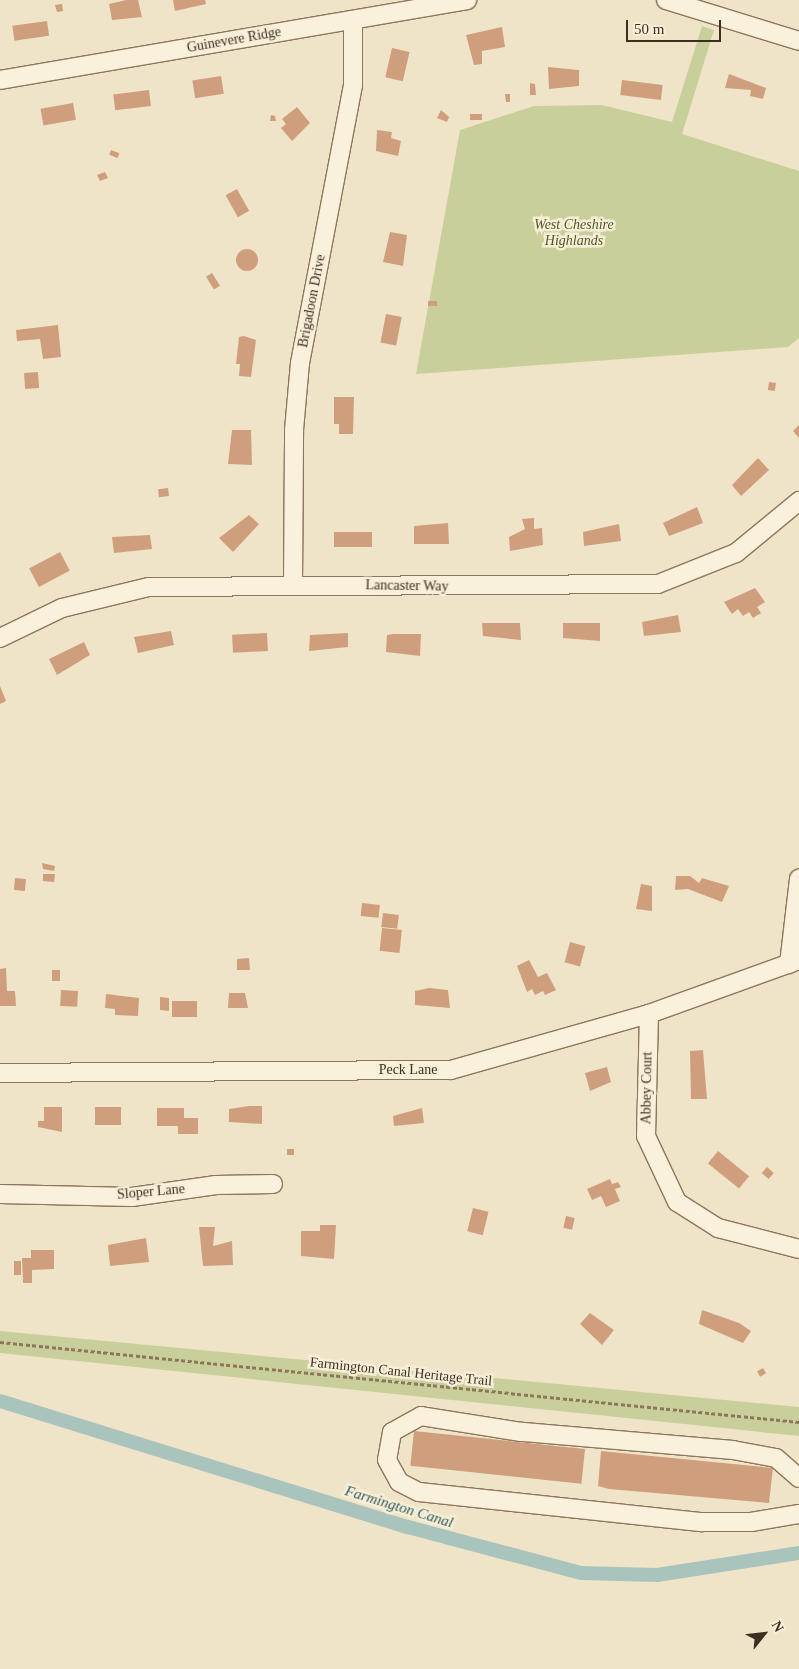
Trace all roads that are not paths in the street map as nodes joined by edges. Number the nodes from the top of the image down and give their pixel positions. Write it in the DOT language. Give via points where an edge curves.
graph roads {
  1 [pos="467,0"];
  2 [pos="666,0"];
  3 [pos="715,6"];
  4 [pos="353,20"];
  5 [pos="799,41"];
  6 [pos="0,80"];
  7 [pos="799,500"];
  8 [pos="293,585"];
  9 [pos="0,638"];
  10 [pos="799,879"];
  11 [pos="794,962"];
  12 [pos="649,1014"];
  13 [pos="0,1073"];
  14 [pos="272,1184"];
  15 [pos="0,1194"];
  16 [pos="799,1249"];
  17 [pos="799,1478"];
  18 [pos="799,1514"];
  1 -- 4 [label="street, Guinevere Ridge"];
  2 -- 3 [label="street"];
  3 -- 5 [label="street"];
  4 -- 6 [label="street, Guinevere Ridge"];
  4 -- 8 [label="street, Brigadoon Drive" via="353,85 300,363 294,430"];
  7 -- 8 [label="street, Lancaster Way" via="736,552 658,584"];
  8 -- 9 [label="street, Lancaster Way" via="149,587 62,608"];
  10 -- 11 [label="street"];
  11 -- 12 [label="street, Peck Lane"];
  12 -- 13 [label="street, Peck Lane" via="451,1070"];
  12 -- 16 [label="street, Abbey Court" via="646,1136 677,1202 718,1228"];
  14 -- 15 [label="street, Sloper Lane" via="216,1186 132,1197"];
  17 -- 18 [label="street" via="776,1458 732,1450 521,1432 421,1416 392,1432 387,1460 399,1482 419,1492 702,1522 751,1522"];
}
